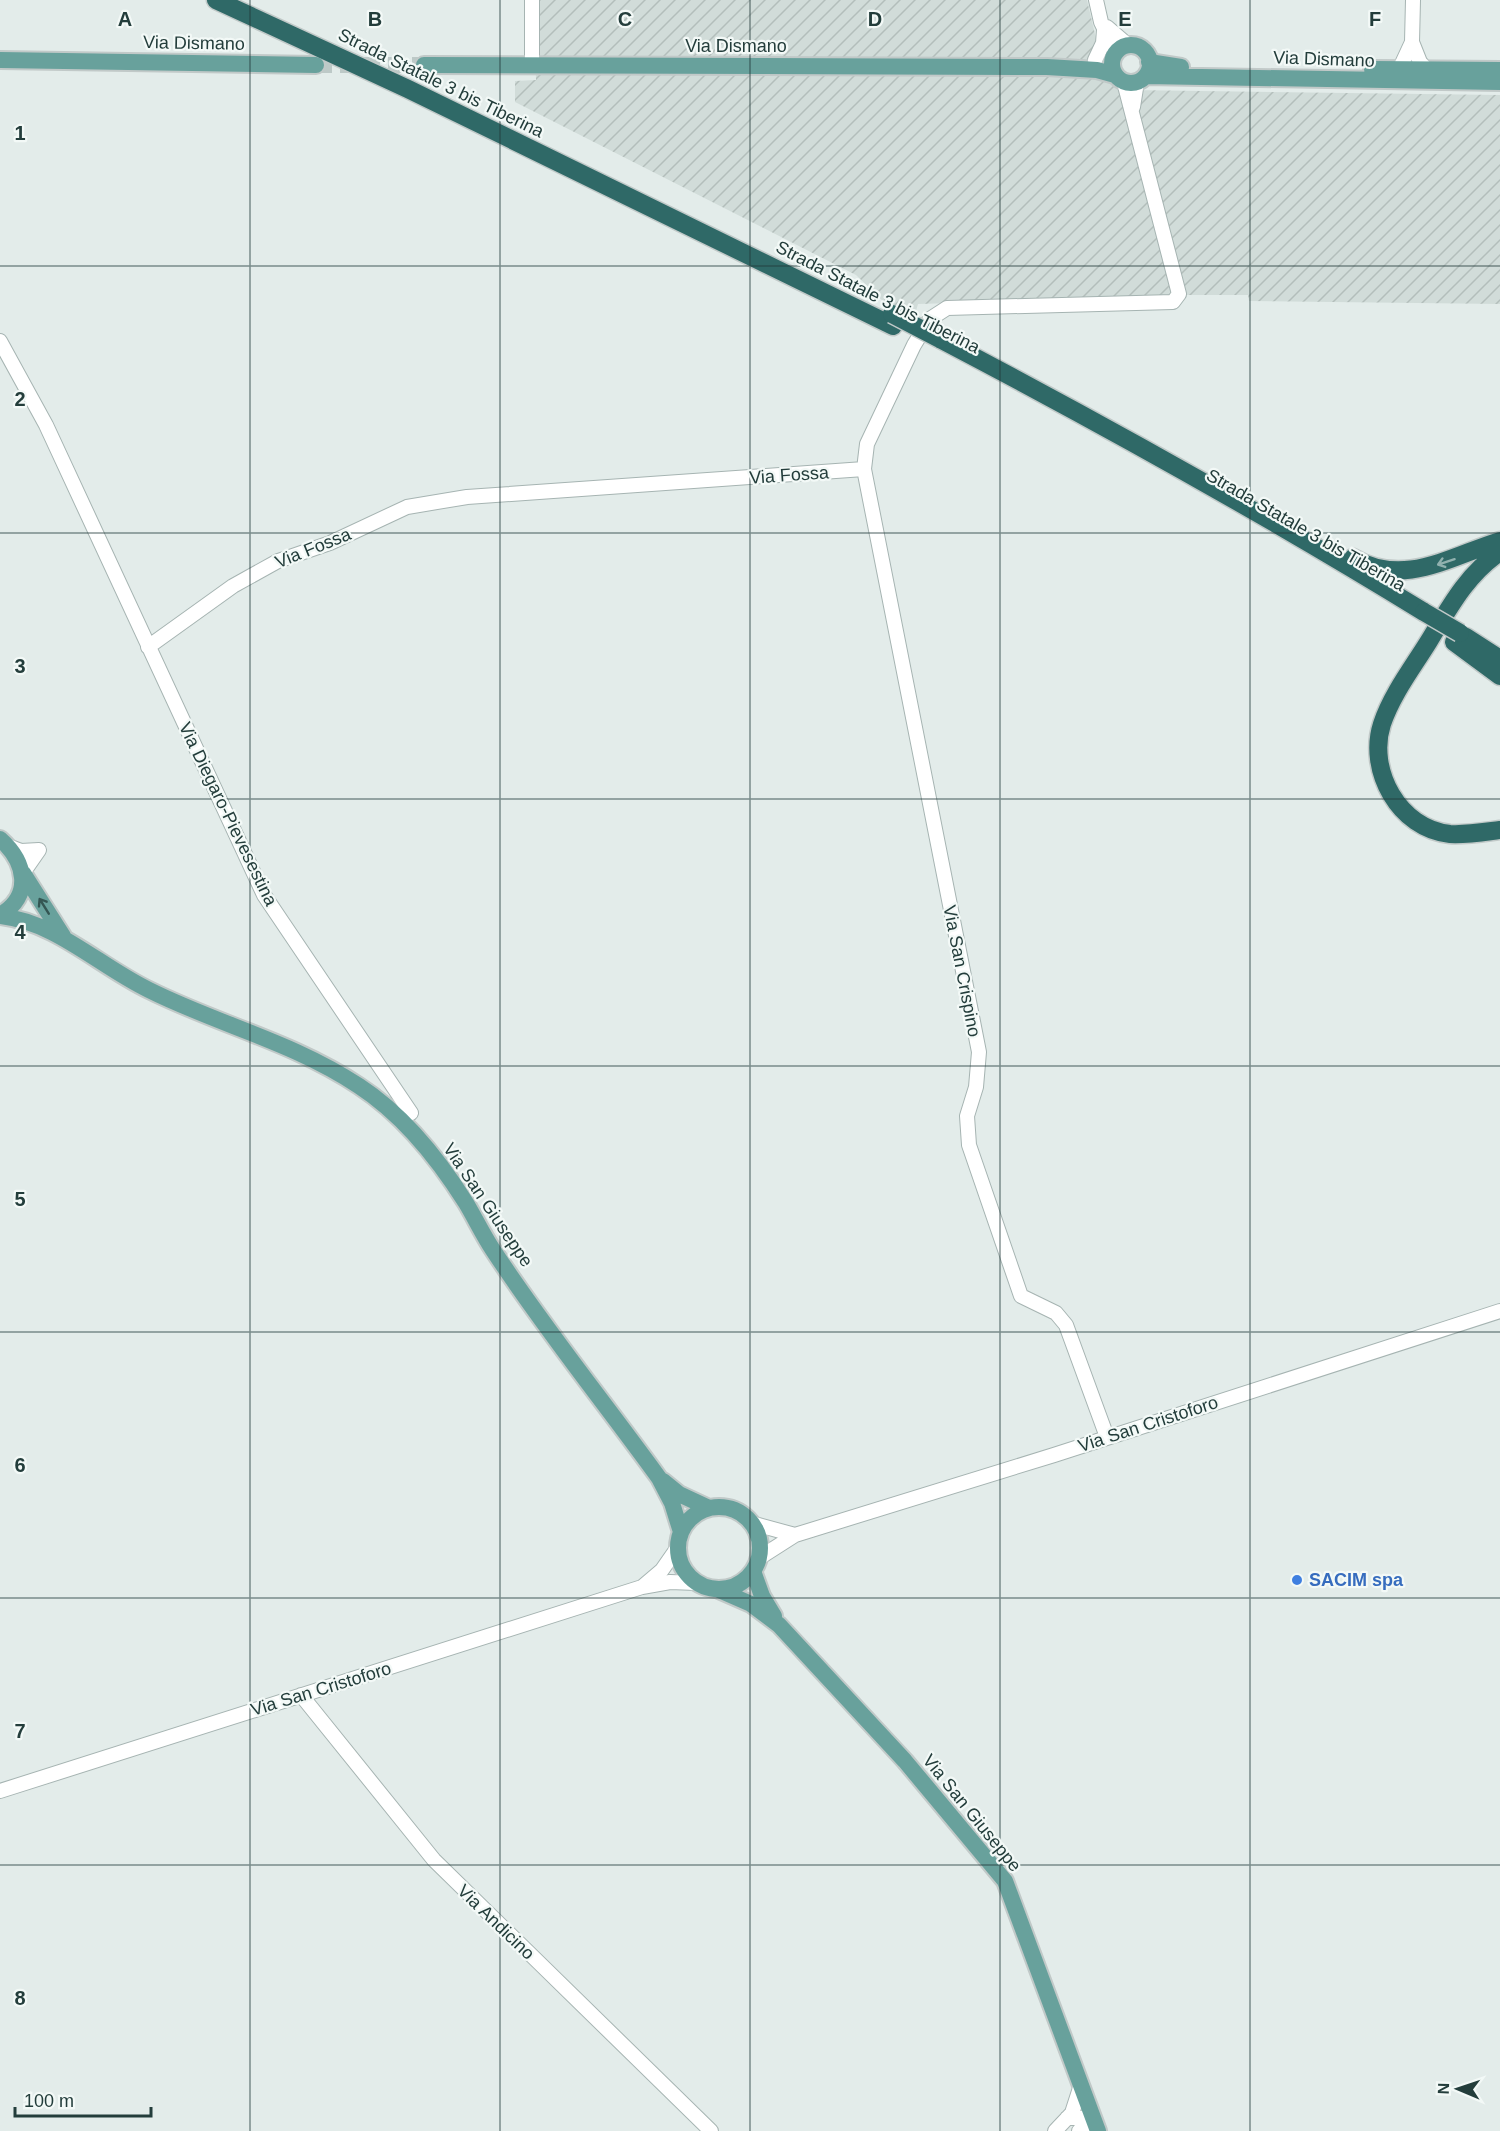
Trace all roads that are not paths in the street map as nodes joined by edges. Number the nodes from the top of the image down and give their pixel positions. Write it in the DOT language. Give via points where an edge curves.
graph roads {
  1 [pos="216,0"];
  2 [pos="241,0"];
  3 [pos="532,0"];
  4 [pos="1096,0"];
  5 [pos="1413,0"];
  6 [pos="1102,25"];
  7 [pos="1412,42"];
  8 [pos="0,60"];
  9 [pos="1095,60"];
  10 [pos="316,65"];
  11 [pos="424,65"];
  12 [pos="532,65"];
  13 [pos="1047,67"];
  14 [pos="1129,67"];
  15 [pos="1399,70"];
  16 [pos="1427,70"];
  17 [pos="1500,70"];
  18 [pos="1500,82"];
  19 [pos="892,320"];
  20 [pos="0,341"];
  21 [pos="864,469"];
  22 [pos="1500,541"];
  23 [pos="1301,543"];
  24 [pos="1500,552"];
  25 [pos="1457,637"];
  26 [pos="151,654"];
  27 [pos="1500,659"];
  28 [pos="1500,674"];
  29 [pos="1500,823"];
  30 [pos="1500,830"];
  31 [pos="1476,833"];
  32 [pos="4,843"];
  33 [pos="23,873"];
  34 [pos="0,915"];
  35 [pos="66,939"];
  36 [pos="411,1113"];
  37 [pos="1500,1311"];
  38 [pos="1107,1437"];
  39 [pos="659,1478"];
  40 [pos="708,1508"];
  41 [pos="751,1523"];
  42 [pos="795,1536"];
  43 [pos="680,1539"];
  44 [pos="756,1564"];
  45 [pos="696,1583"];
  46 [pos="642,1587"];
  47 [pos="719,1590"];
  48 [pos="779,1625"];
  49 [pos="301,1695"];
  50 [pos="0,1791"];
  51 [pos="1081,2085"];
  52 [pos="1067,2118"];
  53 [pos="1095,2125"];
  54 [pos="711,2131"];
  55 [pos="1055,2131"];
  56 [pos="1079,2131"];
  1 -- 19 [label="highway, Strada Statale 3 bis Tiberina"];
  2 -- 19 [label="highway, Strada Statale 3 bis Tiberina"];
  3 -- 12 [label="street"];
  4 -- 6 [label="street"];
  5 -- 7 [label="street"];
  6 -- 9 [label="street" via="1103,43"];
  6 -- 14 [label="street"];
  7 -- 15 [label="street"];
  7 -- 16 [label="street"];
  8 -- 10 [label="main road, Via Dismano"];
  9 -- 13 [label="main road, Via Dismano"];
  9 -- 14 [label="main road, Via Dismano"];
  11 -- 12 [label="main road, Via Dismano"];
  12 -- 13 [label="main road, Via Dismano"];
  13 -- 14 [label="main road, Via Dismano"];
  14 -- 15 [label="main road, Via Dismano"];
  14 -- 18 [label="main road, Via Dismano"];
  14 -- 21 [label="street" via="1132,118 1179,294 1173,302 947,308 930,319 914,345 867,444"];
  15 -- 16 [label="main road, Via Dismano"];
  16 -- 17 [label="main road, Via Dismano"];
  19 -- 23 [label="highway, Strada Statale 3 bis Tiberina"];
  20 -- 26 [label="street, Via Diegaro-Pievesestina" via="46,425"];
  21 -- 26 [label="street, Via Fossa" via="467,497 407,507 330,543 278,561 232,586"];
  21 -- 38 [label="street, Via San Crispino" via="979,1052 976,1087 967,1116 969,1145 1021,1296 1056,1313 1066,1325"];
  22 -- 23 [label="highway, one-way" via="1416,571 1386,570 1359,562 1331,545"];
  23 -- 25 [label="highway, Strada Statale 3 bis Tiberina, bridge"];
  24 -- 31 [label="highway" via="1475,572 1459,592 1391,702 1378,747 1380,770 1388,791 1403,811 1423,825 1448,834"];
  25 -- 27 [label="highway, Strada Statale 3 bis Tiberina"];
  25 -- 28 [label="highway"];
  26 -- 36 [label="street, Via Diegaro-Pievesestina" via="264,895"];
  29 -- 31 [label="highway"];
  30 -- 31 [label="highway"];
  32 -- 33 [label="main road, Via San Giuseppe"];
  32 -- 33 [label="street" via="21,851 44,849"];
  33 -- 34 [label="main road" via="21,893 9,910"];
  35 -- 33 [label="main road, Via San Giuseppe, one-way"];
  34 -- 35 [label="main road, Via San Giuseppe" via="26,921"];
  35 -- 39 [label="main road, Via San Giuseppe" via="149,990 298,1050 361,1086 390,1111 422,1143 465,1202 492,1250"];
  37 -- 38 [label="street, Via San Cristoforo"];
  38 -- 42 [label="street, Via San Cristoforo"];
  39 -- 40 [label="main road, Via San Giuseppe"];
  39 -- 43 [label="main road, Via San Giuseppe" via="672,1503"];
  40 -- 41 [label="main road" via="732,1509"];
  40 -- 43 [label="main road" via="692,1517"];
  41 -- 42 [label="street"];
  41 -- 44 [label="main road" via="757,1533"];
  42 -- 44 [label="street, Via San Cristoforo"];
  43 -- 45 [label="main road" via="682,1567"];
  43 -- 46 [label="street, Via San Cristoforo" via="662,1570"];
  44 -- 47 [label="main road" via="738,1585"];
  44 -- 48 [label="main road, Via San Giuseppe" via="762,1596"];
  45 -- 46 [label="street, Via San Cristoforo"];
  45 -- 47 [label="main road"];
  46 -- 49 [label="street, Via San Cristoforo"];
  47 -- 48 [label="main road, Via San Giuseppe" via="750,1604"];
  48 -- 51 [label="main road, Via San Giuseppe" via="905,1761 1005,1881"];
  49 -- 50 [label="street, Via San Cristoforo"];
  49 -- 54 [label="street, Via Andicino" via="434,1860"];
  51 -- 52 [label="street"];
  51 -- 53 [label="main road, Via San Giuseppe"];
  52 -- 53 [label="street"];
  52 -- 55 [label="street"];
  53 -- 56 [label="street"];
}
